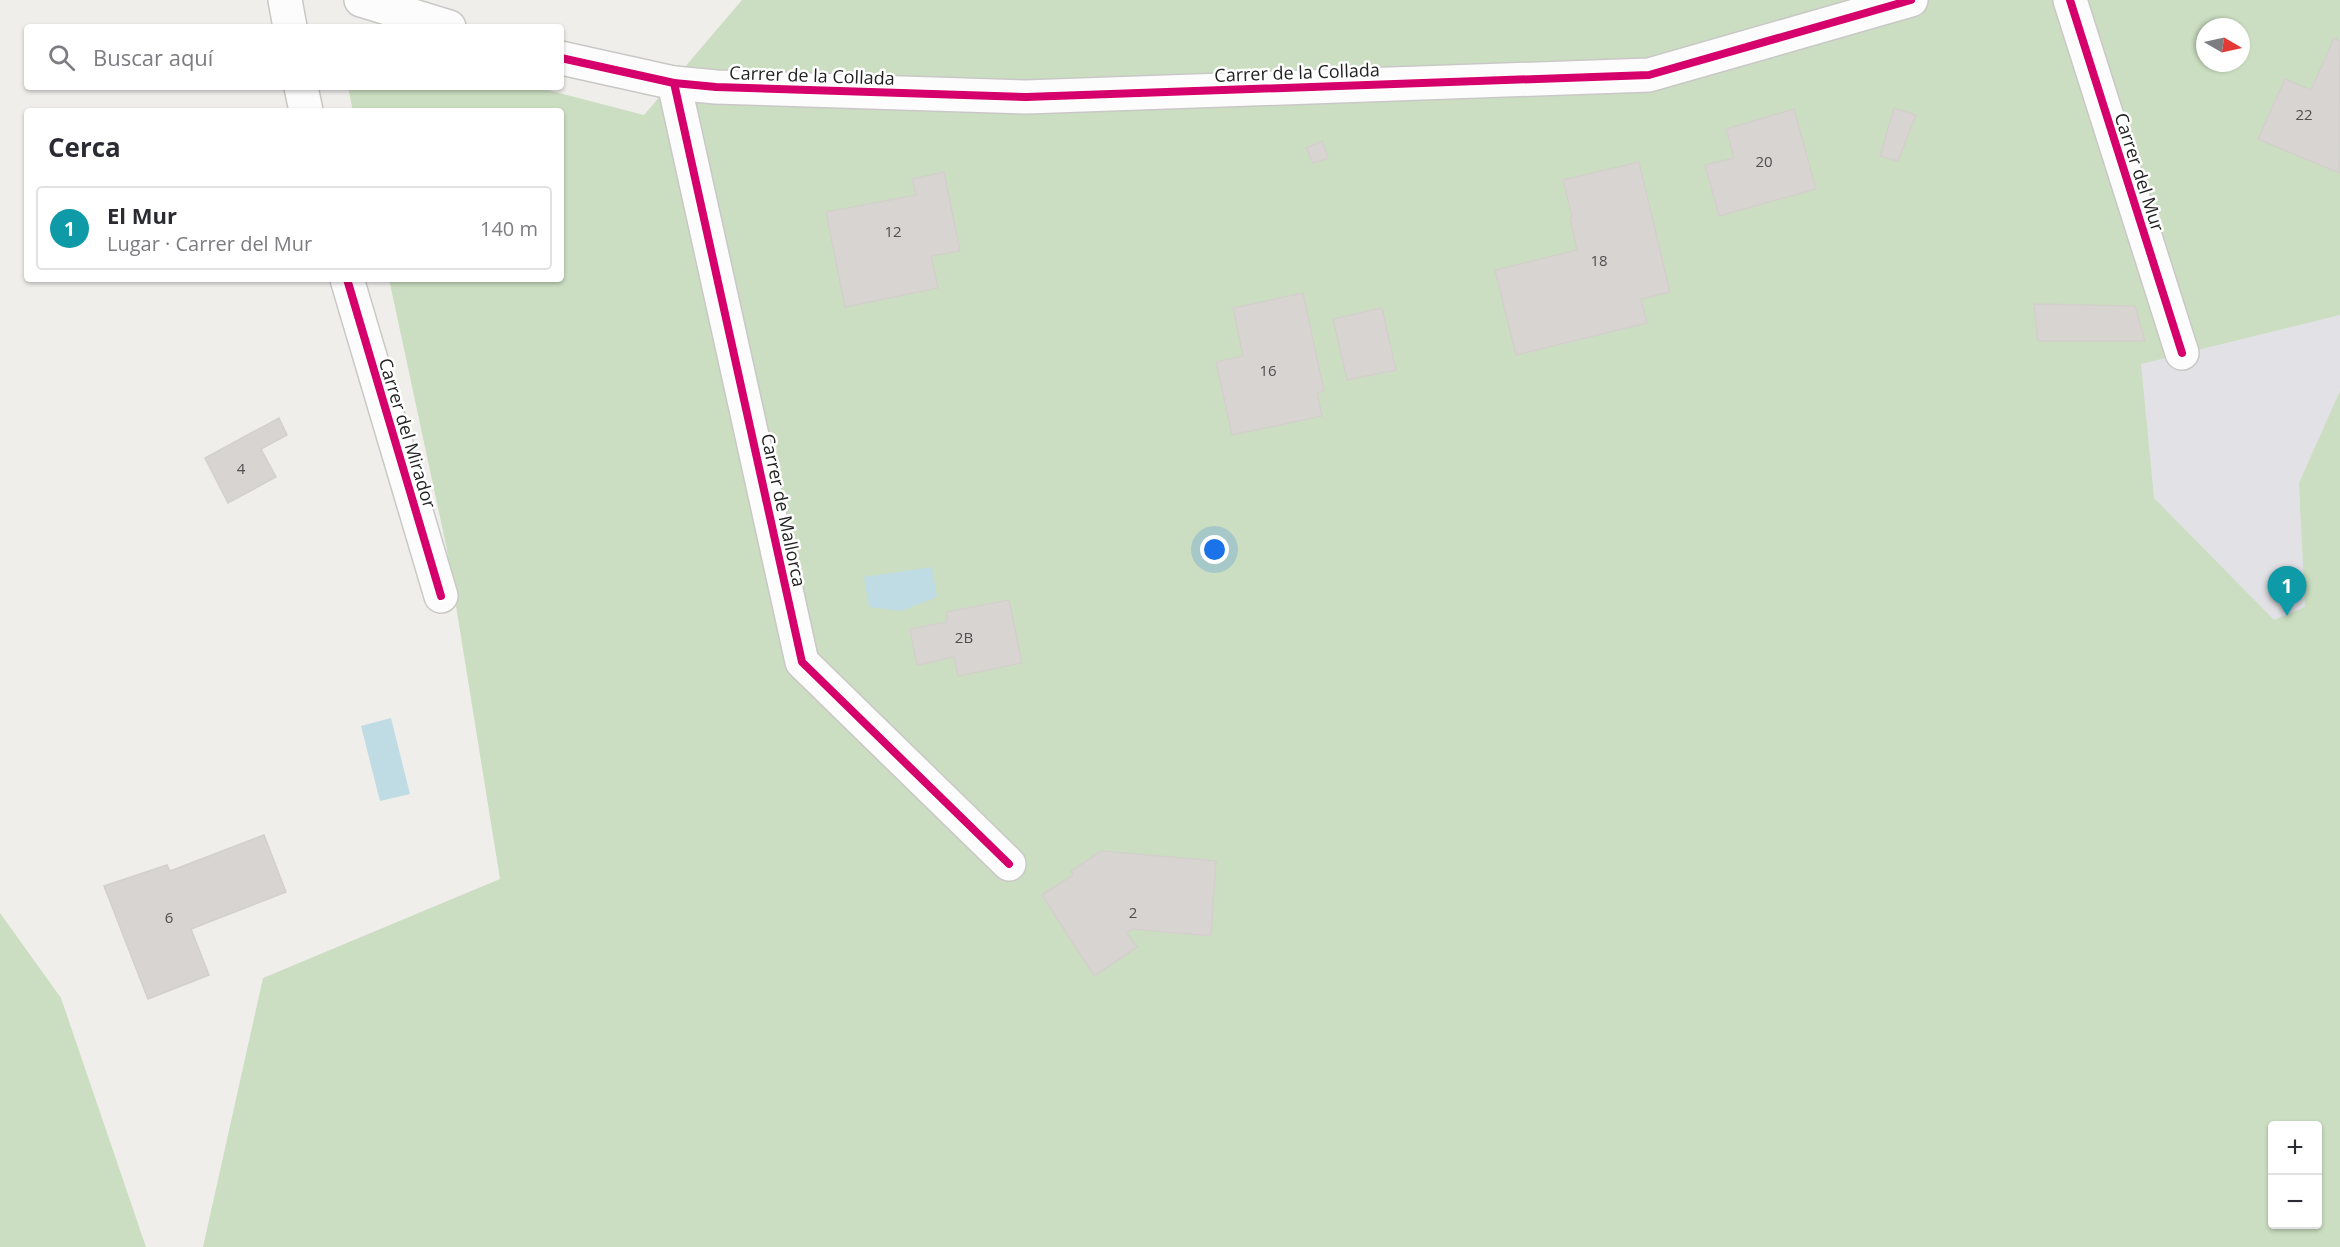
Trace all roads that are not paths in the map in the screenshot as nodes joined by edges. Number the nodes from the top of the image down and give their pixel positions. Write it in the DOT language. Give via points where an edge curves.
graph roads {
  1 [pos="285,0"];
  2 [pos="361,0"];
  3 [pos="1911,0"];
  4 [pos="2070,0"];
  5 [pos="289,24"];
  6 [pos="439,24"];
  7 [pos="564,59"];
  8 [pos="674,82"];
  9 [pos="302,90"];
  10 [pos="305,108"];
  11 [pos="348,282"];
  12 [pos="2182,353"];
  13 [pos="441,596"];
  14 [pos="1010,864"];
  1 -- 5 [label="street"];
  2 -- 6 [label="street"];
  3 -- 8 [label="street, Carrer de la Collada" via="1649,75 1026,97 716,87"];
  4 -- 12 [label="street, Carrer del Mur"];
  7 -- 8 [label="street, Carrer de la Collada"];
  8 -- 14 [label="street, Carrer de Mallorca" via="802,662"];
  9 -- 10 [label="street"];
  11 -- 13 [label="street, Carrer del Mirador"];
}
